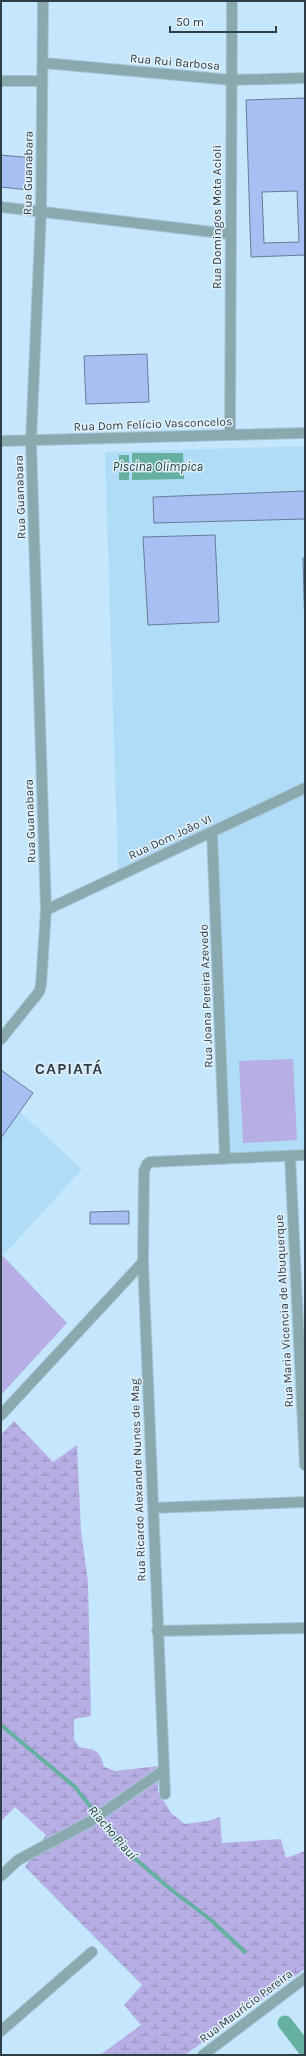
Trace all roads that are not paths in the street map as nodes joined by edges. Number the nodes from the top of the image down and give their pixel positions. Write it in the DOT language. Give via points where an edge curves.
graph roads {
  1 [pos="43,1"];
  2 [pos="232,1"];
  3 [pos="44,63"];
  4 [pos="305,78"];
  5 [pos="232,80"];
  6 [pos="1,81"];
  7 [pos="42,81"];
  8 [pos="1,207"];
  9 [pos="41,212"];
  10 [pos="229,234"];
  11 [pos="305,433"];
  12 [pos="230,434"];
  13 [pos="1,441"];
  14 [pos="31,441"];
  15 [pos="305,788"];
  16 [pos="212,832"];
  17 [pos="46,910"];
  18 [pos="1,1039"];
  19 [pos="305,1155"];
  20 [pos="290,1156"];
  21 [pos="225,1159"];
  22 [pos="143,1262"];
  23 [pos="303,1386"];
  24 [pos="1,1415"];
  25 [pos="305,1464"];
  26 [pos="305,1502"];
  27 [pos="153,1508"];
  28 [pos="305,1628"];
  29 [pos="157,1631"];
  30 [pos="164,1770"];
  31 [pos="165,1794"];
  32 [pos="1,1876"];
  33 [pos="92,1952"];
  34 [pos="305,1978"];
  35 [pos="1,2032"];
  36 [pos="203,2055"];
  1 -- 3 [label="street, Rua Guanabara"];
  2 -- 5 [label="street, Rua Domingos Mota Acioli"];
  3 -- 5 [label="street, Rua Rui Barbosa"];
  3 -- 7 [label="street, Rua Guanabara"];
  4 -- 5 [label="street, Rua Rui Barbosa"];
  5 -- 10 [label="street, Rua Domingos Mota Acioli"];
  6 -- 7 [label="street"];
  7 -- 9 [label="street, Rua Guanabara"];
  8 -- 9 [label="street"];
  9 -- 10 [label="street"];
  9 -- 14 [label="street, Rua Guanabara"];
  10 -- 12 [label="street, Rua Domingos Mota Acioli"];
  11 -- 12 [label="street, Rua Dom Felício Vasconcelos"];
  12 -- 14 [label="street, Rua Dom Felício Vasconcelos"];
  13 -- 14 [label="street, Rua Dom Felício Vasconcelos"];
  14 -- 17 [label="street, Rua Guanabara"];
  15 -- 16 [label="street, Rua Dom João VI"];
  16 -- 17 [label="street, Rua Dom João VI"];
  16 -- 21 [label="street, Rua Joana Pereira Azevedo"];
  17 -- 18 [label="street, Rua Guanabara" via="39,992"];
  19 -- 20 [label="street"];
  20 -- 21 [label="street"];
  20 -- 23 [label="street, Rua Maria Vicencia de Albuquerque"];
  21 -- 22 [label="street, Rua Ricardo Alexandre Nunes de Mag" via="146,1164"];
  22 -- 24 [label="street"];
  22 -- 27 [label="street, Rua Ricardo Alexandre Nunes de Mag"];
  23 -- 25 [label="street, Rua Maria Vicencia de Albuquerque"];
  26 -- 27 [label="street"];
  27 -- 29 [label="street, Rua Ricardo Alexandre Nunes de Mag"];
  28 -- 29 [label="street"];
  29 -- 30 [label="street, Rua Ricardo Alexandre Nunes de Mag"];
  30 -- 31 [label="street, Rua Ricardo Alexandre Nunes de Mag"];
  30 -- 32 [label="street" via="91,1821 18,1860"];
  33 -- 35 [label="street"];
  34 -- 36 [label="street, Rua Maurício Pereira"];
}
